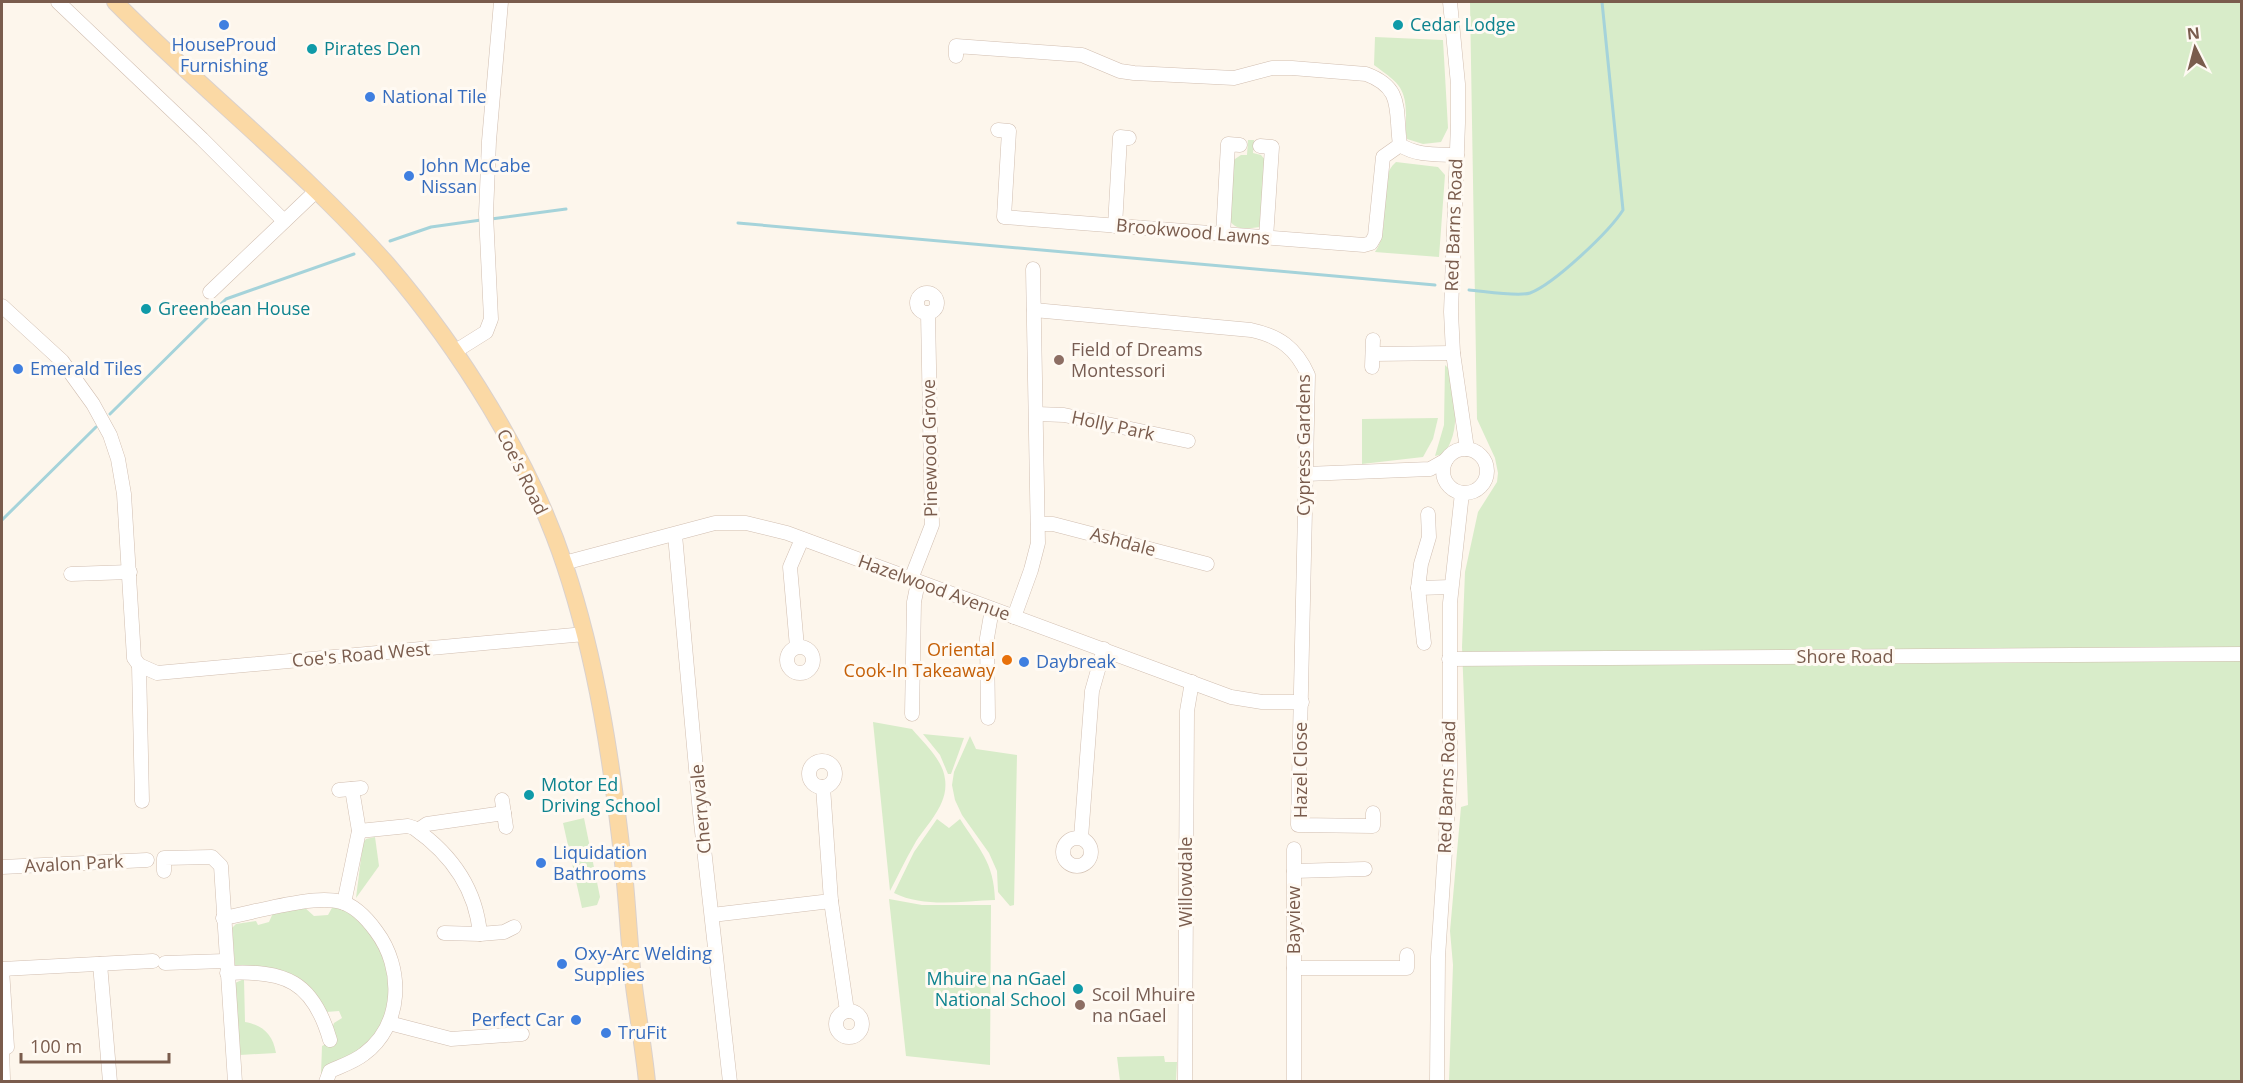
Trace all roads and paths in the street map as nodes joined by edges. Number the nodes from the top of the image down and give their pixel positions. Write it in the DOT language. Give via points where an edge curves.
graph roads {
  1 [pos="58,2"];
  2 [pos="115,2"];
  3 [pos="501,2"];
  4 [pos="1450,2"];
  5 [pos="956,56"];
  6 [pos="998,130"];
  7 [pos="1129,138"];
  8 [pos="1400,144"];
  9 [pos="1240,145"];
  10 [pos="1260,146"];
  11 [pos="1457,155"];
  12 [pos="315,192"];
  13 [pos="284,221"];
  14 [pos="1115,226"];
  15 [pos="1223,235"];
  16 [pos="1266,238"];
  17 [pos="1031,268"];
  18 [pos="210,292"];
  19 [pos="2,306"];
  20 [pos="1034,310"];
  21 [pos="928,313"];
  22 [pos="454,352"];
  23 [pos="1453,353"];
  24 [pos="1373,354"];
  25 [pos="1037,414"];
  26 [pos="1188,441"];
  27 [pos="1467,449"];
  28 [pos="1446,460"];
  29 [pos="1430,469"];
  30 [pos="1306,474"];
  31 [pos="1445,479"];
  32 [pos="1462,493"];
  33 [pos="1425,514"];
  34 [pos="1038,524"];
  35 [pos="675,535"];
  36 [pos="802,539"];
  37 [pos="564,563"];
  38 [pos="1207,564"];
  39 [pos="130,572"];
  40 [pos="71,574"];
  41 [pos="914,581"];
  42 [pos="1450,587"];
  43 [pos="1418,588"];
  44 [pos="992,609"];
  45 [pos="1014,617"];
  46 [pos="585,634"];
  47 [pos="1424,643"];
  48 [pos="797,647"];
  49 [pos="1104,649"];
  50 [pos="2241,654"];
  51 [pos="1449,658"];
  52 [pos="139,665"];
  53 [pos="1192,682"];
  54 [pos="1302,702"];
  55 [pos="910,714"];
  56 [pos="988,718"];
  57 [pos="823,787"];
  58 [pos="351,789"];
  59 [pos="142,801"];
  60 [pos="1373,813"];
  61 [pos="506,827"];
  62 [pos="359,831"];
  63 [pos="421,832"];
  64 [pos="1081,838"];
  65 [pos="1294,849"];
  66 [pos="147,860"];
  67 [pos="2,867"];
  68 [pos="1365,869"];
  69 [pos="1294,871"];
  70 [pos="164,872"];
  71 [pos="831,901"];
  72 [pos="344,903"];
  73 [pos="712,915"];
  74 [pos="223,918"];
  75 [pos="513,927"];
  76 [pos="444,933"];
  77 [pos="480,934"];
  78 [pos="100,964"];
  79 [pos="226,967"];
  80 [pos="1294,968"];
  81 [pos="1407,968"];
  82 [pos="2,969"];
  83 [pos="847,1011"];
  84 [pos="389,1023"];
  85 [pos="522,1034"];
  86 [pos="330,1040"];
  87 [pos="3,1079"];
  88 [pos="110,1082"];
  89 [pos="235,1082"];
  90 [pos="326,1082"];
  91 [pos="647,1082"];
  92 [pos="730,1082"];
  93 [pos="1185,1082"];
  94 [pos="1294,1082"];
  95 [pos="1437,1082"];
  1 -- 13 [label="street"];
  2 -- 12 [label="main road, Coe's Road"];
  3 -- 22 [label="street" via="489,141 491,319 486,333"];
  4 -- 11 [label="street, Red Barns Road" via="1458,84"];
  5 -- 8 [label="street" via="956,46 1082,55 1120,71 1207,77 1234,78 1272,68 1366,74 1385,83 1395,95"];
  6 -- 14 [label="street, Brookwood Lawns" via="1009,131 1004,217"];
  7 -- 14 [label="street" via="1120,137"];
  8 -- 11 [label="street" via="1416,152"];
  8 -- 16 [label="street, Brookwood Lawns" via="1383,157 1371,243"];
  9 -- 15 [label="street" via="1228,144"];
  10 -- 16 [label="street" via="1272,147"];
  11 -- 23 [label="street, Red Barns Road" via="1452,250"];
  12 -- 13 [label="street"];
  12 -- 22 [label="main road, Coe's Road" via="386,264"];
  13 -- 18 [label="street"];
  14 -- 15 [label="street, Brookwood Lawns"];
  15 -- 16 [label="street, Brookwood Lawns"];
  17 -- 20 [label="street"];
  19 -- 39 [label="street" via="62,361 102,418 118,459"];
  20 -- 25 [label="street"];
  20 -- 30 [label="street, Cypress Gardens" via="1251,330 1283,341 1308,375"];
  21 -- 41 [label="street, Pinewood Grove" via="932,525"];
  22 -- 37 [label="main road, Coe's Road" via="506,437"];
  23 -- 24 [label="street"];
  23 -- 27 [label="street, Red Barns Road"];
  25 -- 26 [label="street, Holly Park" via="1064,415"];
  25 -- 34 [label="street"];
  27 -- 28 [label="street" via="1454,452"];
  27 -- 32 [label="street" via="1484,459 1488,473 1482,486"];
  28 -- 29 [label="street"];
  28 -- 31 [label="street"];
  29 -- 30 [label="street"];
  29 -- 31 [label="street"];
  30 -- 54 [label="street, Cypress Gardens"];
  31 -- 32 [label="street"];
  32 -- 42 [label="street, Red Barns Road"];
  33 -- 43 [label="street" via="1429,537"];
  34 -- 38 [label="street, Ashdale" via="1053,524"];
  34 -- 45 [label="street" via="1038,543"];
  35 -- 36 [label="street, Hazelwood Avenue" via="729,522 767,527"];
  35 -- 37 [label="street, Hazelwood Avenue"];
  35 -- 73 [label="street, Cherryvale"];
  36 -- 41 [label="street, Hazelwood Avenue"];
  36 -- 48 [label="street" via="790,567"];
  37 -- 46 [label="main road, Coe's Road"];
  39 -- 40 [label="street"];
  39 -- 52 [label="street" via="134,658"];
  41 -- 44 [label="street, Hazelwood Avenue"];
  41 -- 55 [label="street, Pinewood Grove"];
  42 -- 43 [label="street"];
  42 -- 51 [label="street, Red Barns Road"];
  43 -- 47 [label="street"];
  44 -- 45 [label="street, Hazelwood Avenue"];
  44 -- 56 [label="street" via="987,638"];
  45 -- 49 [label="street, Hazelwood Avenue"];
  46 -- 52 [label="street, Coe's Road West" via="157,674"];
  46 -- 91 [label="main road, Coe's Road" via="601,709 623,862"];
  49 -- 53 [label="street, Hazelwood Avenue"];
  49 -- 64 [label="street" via="1092,691"];
  50 -- 51 [label="street, Shore Road"];
  51 -- 95 [label="street, Red Barns Road" via="1450,775 1438,957"];
  52 -- 59 [label="street"];
  53 -- 54 [label="street, Hazelwood Avenue" via="1232,697"];
  53 -- 93 [label="street, Willowdale" via="1187,711"];
  54 -- 60 [label="street, Hazel Close" via="1298,825 1373,826"];
  57 -- 71 [label="street"];
  58 -- 62 [label="street"];
  61 -- 63 [label="street" via="503,807 427,824"];
  62 -- 63 [label="street" via="408,826"];
  62 -- 72 [label="street"];
  63 -- 77 [label="street" via="468,886 475,899"];
  65 -- 69 [label="street"];
  66 -- 67 [label="street, Avalon Park"];
  68 -- 69 [label="street, Bayview"];
  69 -- 80 [label="street, Bayview"];
  70 -- 74 [label="street" via="164,858 218,860"];
  71 -- 73 [label="street"];
  71 -- 83 [label="street"];
  72 -- 74 [label="street" via="303,902"];
  72 -- 84 [label="street" via="368,920 393,963 396,995"];
  73 -- 92 [label="street, Cherryvale"];
  74 -- 79 [label="street"];
  75 -- 77 [label="street" via="504,932"];
  76 -- 77 [label="street"];
  78 -- 79 [label="street" via="159,962"];
  78 -- 82 [label="street"];
  78 -- 88 [label="street"];
  79 -- 86 [label="street" via="270,972 292,982 330,1018"];
  79 -- 89 [label="street"];
  80 -- 81 [label="street, Bayview"];
  80 -- 94 [label="street, Bayview"];
  82 -- 87 [label="street" via="7,1047 2,1050"];
  84 -- 85 [label="street" via="451,1039"];
  84 -- 90 [label="street" via="364,1054 330,1071"];
}
